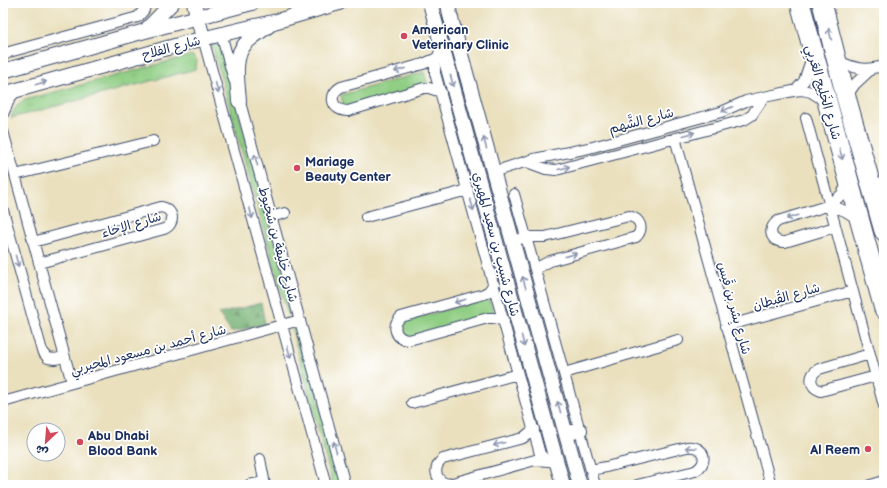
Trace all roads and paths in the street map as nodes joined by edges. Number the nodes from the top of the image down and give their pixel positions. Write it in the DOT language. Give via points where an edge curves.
graph roads {
  1 [pos="146,3"];
  2 [pos="172,3"];
  3 [pos="194,3"];
  4 [pos="252,3"];
  5 [pos="339,3"];
  6 [pos="430,3"];
  7 [pos="448,3"];
  8 [pos="800,3"];
  9 [pos="822,3"];
  10 [pos="214,8"];
  11 [pos="198,18"];
  12 [pos="277,20"];
  13 [pos="145,31"];
  14 [pos="74,34"];
  15 [pos="221,34"];
  16 [pos="203,38"];
  17 [pos="99,44"];
  18 [pos="440,52"];
  19 [pos="813,54"];
  20 [pos="3,56"];
  21 [pos="836,60"];
  22 [pos="884,66"];
  23 [pos="870,70"];
  24 [pos="3,71"];
  25 [pos="17,90"];
  26 [pos="795,90"];
  27 [pos="441,92"];
  28 [pos="3,94"];
  29 [pos="764,97"];
  30 [pos="846,97"];
  31 [pos="239,101"];
  32 [pos="746,102"];
  33 [pos="826,102"];
  34 [pos="3,114"];
  35 [pos="750,117"];
  36 [pos="806,118"];
  37 [pos="3,131"];
  38 [pos="675,138"];
  39 [pos="153,141"];
  40 [pos="544,157"];
  41 [pos="527,162"];
  42 [pos="543,168"];
  43 [pos="494,172"];
  44 [pos="15,175"];
  45 [pos="849,182"];
  46 [pos="877,182"];
  47 [pos="468,190"];
  48 [pos="514,194"];
  49 [pos="830,205"];
  50 [pos="3,210"];
  51 [pos="285,213"];
  52 [pos="271,217"];
  53 [pos="366,217"];
  54 [pos="882,218"];
  55 [pos="860,220"];
  56 [pos="836,227"];
  57 [pos="487,235"];
  58 [pos="526,237"];
  59 [pos="512,241"];
  60 [pos="33,242"];
  61 [pos="518,262"];
  62 [pos="39,263"];
  63 [pos="503,267"];
  64 [pos="535,270"];
  65 [pos="494,284"];
  66 [pos="853,290"];
  67 [pos="884,309"];
  68 [pos="300,320"];
  69 [pos="504,321"];
  70 [pos="282,325"];
  71 [pos="726,326"];
  72 [pos="678,340"];
  73 [pos="870,354"];
  74 [pos="64,357"];
  75 [pos="564,373"];
  76 [pos="518,374"];
  77 [pos="876,376"];
  78 [pos="72,383"];
  79 [pos="3,402"];
  80 [pos="412,403"];
  81 [pos="884,406"];
  82 [pos="534,429"];
  83 [pos="573,432"];
  84 [pos="260,459"];
  85 [pos="553,462"];
  86 [pos="591,470"];
  87 [pos="884,481"];
  88 [pos="264,483"];
  89 [pos="249,485"];
  90 [pos="326,485"];
  91 [pos="345,485"];
  92 [pos="563,485"];
  93 [pos="580,485"];
  94 [pos="595,485"];
  95 [pos="637,485"];
  96 [pos="771,485"];
  97 [pos="871,485"];
  1 -- 14 [label="street" via="138,17"];
  2 -- 13 [label="street"];
  3 -- 11 [label="street, شارع خليفة بن شخبوط"];
  4 -- 10 [label="street, شارع الفلاح"];
  5 -- 12 [label="street, شارع الفلاح"];
  6 -- 18 [label="street, شارع شبيب بن سعيد المهيري"];
  43 -- 7 [label="street, شارع شبيب بن سعيد المهيري, one-way"];
  8 -- 19 [label="highway, شارع الخَلِيج العَربِي"];
  21 -- 9 [label="highway, شارع الخَلِيج العَربِي, one-way"];
  10 -- 11 [label="street, شارع الفلاح"];
  10 -- 15 [label="street, شارع خليفة بن شخبوط"];
  11 -- 13 [label="street, شارع الفلاح"];
  11 -- 16 [label="street, شارع خليفة بن شخبوط"];
  12 -- 15 [label="street, شارع الفلاح"];
  12 -- 31 [label="street" via="242,47 238,66"];
  13 -- 17 [label="street, شارع الفلاح"];
  14 -- 17 [label="street"];
  14 -- 20 [label="street" via="9,52"];
  15 -- 16 [label="street, شارع الفلاح"];
  15 -- 31 [label="street, شارع خليفة بن شخبوط"];
  25 -- 16 [label="street, شارع الفلاح, one-way"];
  16 -- 70 [label="street, شارع خليفة بن شخبوط, one-way"];
  17 -- 24 [label="street, شارع الفلاح"];
  18 -- 27 [label="street" via="434,68"];
  18 -- 27 [label="street, one-way" via="423,64 341,87 336,90 332,99 337,109 348,111 424,88"];
  18 -- 57 [label="street, شارع شبيب بن سعيد المهيري, one-way"];
  19 -- 26 [label="street" via="804,81"];
  19 -- 33 [label="highway, شارع الخَلِيج العَربِي"];
  21 -- 23 [label="street"];
  21 -- 30 [label="highway, شارع الخَلِيج العَربِي"];
  22 -- 23 [label="street"];
  23 -- 30 [label="street"];
  25 -- 28 [label="street, شارع الفلاح"];
  25 -- 34 [label="street" via="10,98"];
  26 -- 29 [label="street, شارع الشَّهم"];
  26 -- 33 [label="street, شارع الشَّهم" via="811,92"];
  27 -- 47 [label="street"];
  29 -- 32 [label="street, شارع الشَّهم"];
  29 -- 35 [label="street"];
  30 -- 46 [label="highway, شارع الخَلِيج العَربِي"];
  52 -- 31 [label="street, شارع خليفة بن شخبوط, one-way"];
  32 -- 35 [label="street" via="751,107"];
  32 -- 40 [label="street, شارع الشَّهم, one-way" via="721,112 589,148"];
  33 -- 45 [label="highway, شارع الخَلِيج العَربِي, one-way"];
  38 -- 35 [label="street, one-way"];
  36 -- 49 [label="street"];
  37 -- 44 [label="street"];
  42 -- 38 [label="street, one-way" via="556,170"];
  38 -- 71 [label="street, شارع بِشر بن قَيس"];
  39 -- 44 [label="street"];
  40 -- 41 [label="street, شارع الشَّهم"];
  40 -- 42 [label="street" via="541,162"];
  41 -- 42 [label="street"];
  41 -- 43 [label="street, شارع الشَّهم"];
  43 -- 59 [label="street, شارع شبيب بن سعيد المهيري"];
  44 -- 60 [label="street"];
  45 -- 49 [label="street" via="841,195"];
  45 -- 55 [label="highway, شارع الخَلِيج العَربِي"];
  46 -- 54 [label="highway, شارع الخَلِيج العَربِي"];
  47 -- 53 [label="street, شارع شبيب بن سعيد المهيري"];
  47 -- 57 [label="street, one-way"];
  48 -- 58 [label="street"];
  49 -- 55 [label="street"];
  49 -- 56 [label="street"];
  49 -- 56 [label="street, one-way" via="778,221 771,228 772,237 780,242"];
  50 -- 74 [label="street, one-way" via="42,351 51,359"];
  51 -- 52 [label="street"];
  52 -- 68 [label="street, شارع خليفة بن شخبوط"];
  55 -- 67 [label="highway, شارع الخَلِيج العَربِي"];
  56 -- 66 [label="street"];
  57 -- 63 [label="street, شارع شبيب بن سعيد المهيري"];
  57 -- 65 [label="street"];
  58 -- 59 [label="street, شارع شبيب بن سعيد المهيري"];
  58 -- 64 [label="street"];
  64 -- 58 [label="street, شارع شبيب بن سعيد المهيري, one-way" via="550,261 636,237 641,229 640,224 638,220 629,216 545,237"];
  59 -- 61 [label="street, شارع شبيب بن سعيد المهيري"];
  60 -- 62 [label="street"];
  60 -- 62 [label="street, شارع الإخاء" via="161,207 168,210 172,216 170,226 164,230"];
  61 -- 63 [label="street"];
  83 -- 61 [label="street, شارع شبيب بن سعيد المهيري, one-way"];
  62 -- 74 [label="street"];
  63 -- 85 [label="street, شارع شبيب بن سعيد المهيري, one-way"];
  64 -- 75 [label="street"];
  65 -- 69 [label="street"];
  65 -- 69 [label="street, شارع شبيب بن سعيد المهيري, one-way" via="484,294 401,317 395,326 396,332 398,336 409,340 488,318"];
  66 -- 71 [label="street, شارع القُبطان"];
  66 -- 73 [label="street"];
  68 -- 70 [label="street, شارع أحمد بن مسعود المحيربي"];
  91 -- 68 [label="street, شارع خليفة بن شخبوط, one-way"];
  69 -- 76 [label="street"];
  70 -- 78 [label="street, شارع أحمد بن مسعود المحيربي"];
  70 -- 90 [label="street, شارع خليفة بن شخبوط, one-way"];
  71 -- 96 [label="street, شارع بِشر بن قَيس"];
  72 -- 75 [label="street"];
  73 -- 77 [label="street"];
  73 -- 77 [label="street" via="815,371 811,381 813,386 821,391"];
  74 -- 78 [label="street"];
  75 -- 83 [label="street"];
  76 -- 80 [label="street"];
  76 -- 82 [label="street"];
  77 -- 81 [label="street"];
  78 -- 79 [label="street, شارع أحمد بن مسعود المحيربي"];
  82 -- 85 [label="street" via="540,454"];
  82 -- 85 [label="street, one-way" via="523,438 443,459 436,466 436,476 449,484 535,460"];
  83 -- 86 [label="street"];
  83 -- 93 [label="street, شارع شبيب بن سعيد المهيري"];
  84 -- 88 [label="street"];
  85 -- 92 [label="street, شارع شبيب بن سعيد المهيري"];
  86 -- 94 [label="street"];
  95 -- 86 [label="street, one-way" via="695,471 703,463 702,452 693,446"];
  87 -- 97 [label="street"];
  88 -- 89 [label="street"];
}
